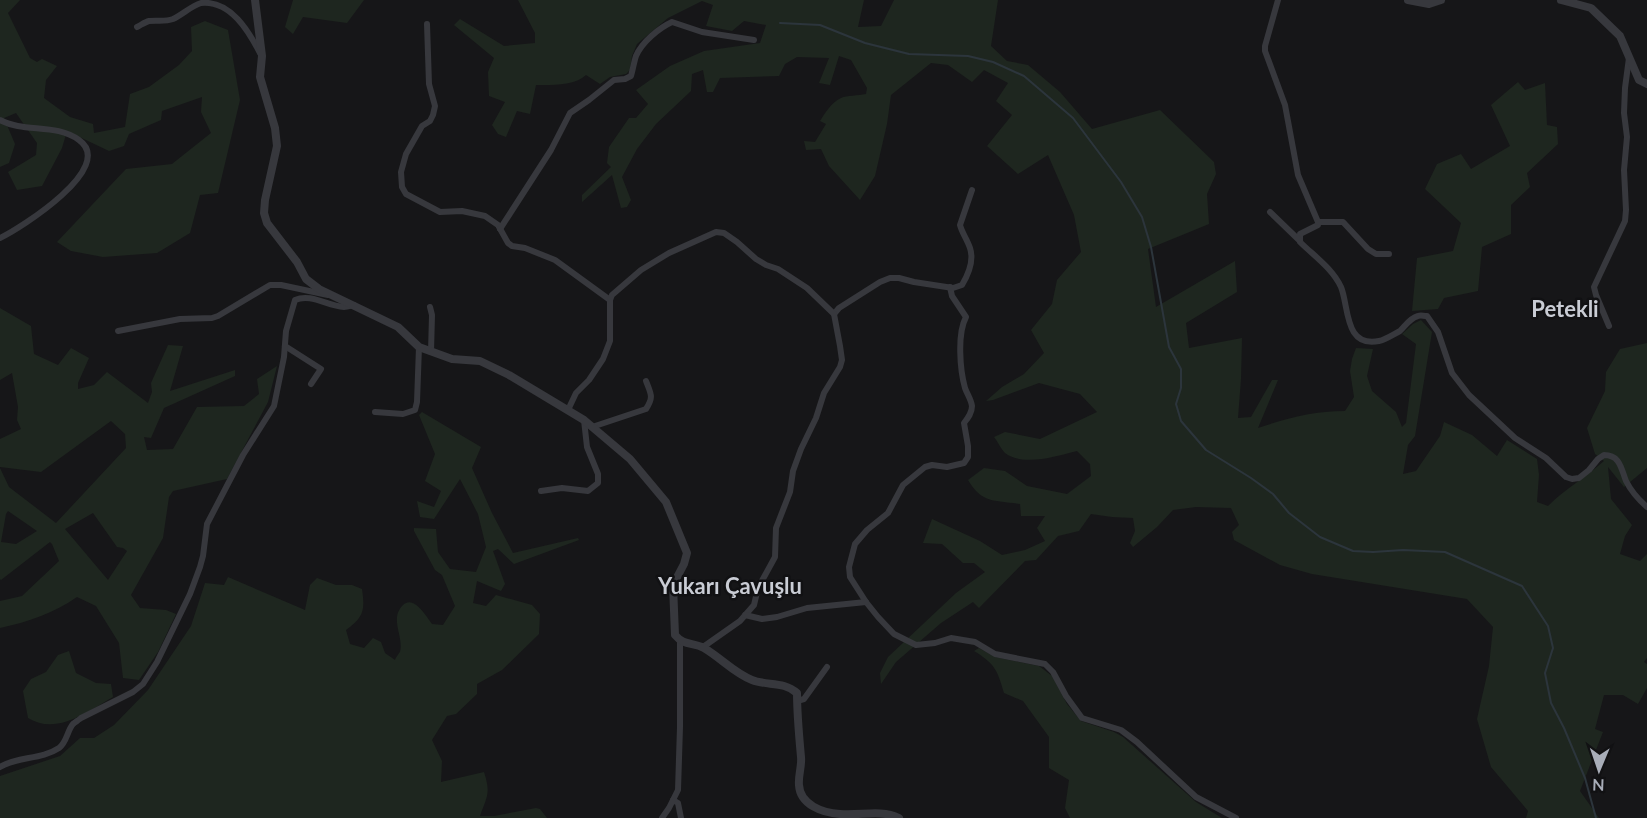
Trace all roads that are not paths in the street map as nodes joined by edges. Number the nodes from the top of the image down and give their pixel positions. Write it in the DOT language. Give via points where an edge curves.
graph roads {
  1 [pos="255,0"];
  2 [pos="1278,0"];
  3 [pos="1407,0"];
  4 [pos="1442,0"];
  5 [pos="1561,0"];
  6 [pos="427,24"];
  7 [pos="137,27"];
  8 [pos="754,40"];
  9 [pos="262,56"];
  10 [pos="1629,57"];
  11 [pos="1647,84"];
  12 [pos="0,120"];
  13 [pos="972,190"];
  14 [pos="1270,212"];
  15 [pos="1318,222"];
  16 [pos="500,229"];
  17 [pos="0,238"];
  18 [pos="1300,242"];
  19 [pos="1389,254"];
  20 [pos="950,287"];
  21 [pos="337,297"];
  22 [pos="610,300"];
  23 [pos="354,305"];
  24 [pos="429,307"];
  25 [pos="834,314"];
  26 [pos="1610,326"];
  27 [pos="118,331"];
  28 [pos="285,346"];
  29 [pos="419,347"];
  30 [pos="431,352"];
  31 [pos="305,359"];
  32 [pos="304,367"];
  33 [pos="646,381"];
  34 [pos="311,384"];
  35 [pos="568,410"];
  36 [pos="375,412"];
  37 [pos="584,420"];
  38 [pos="592,427"];
  39 [pos="541,491"];
  40 [pos="1647,507"];
  41 [pos="866,602"];
  42 [pos="745,615"];
  43 [pos="680,642"];
  44 [pos="703,647"];
  45 [pos="827,667"];
  46 [pos="797,701"];
  47 [pos="0,767"];
  48 [pos="673,800"];
  49 [pos="662,818"];
  50 [pos="681,818"];
  51 [pos="899,818"];
  52 [pos="1236,818"];
  1 -- 9 [label="street"];
  2 -- 15 [label="street" via="1265,51 1285,105 1298,175"];
  3 -- 4 [label="street" via="1429,4"];
  5 -- 10 [label="street" via="1591,8 1620,36"];
  6 -- 16 [label="street" via="429,84 435,106 406,154 402,187 406,194 432,209 484,216"];
  7 -- 9 [label="street" via="148,21 171,19 201,3 222,4 232,10"];
  8 -- 16 [label="street" via="702,32 672,22 664,26 636,56 632,76 614,80 570,113"];
  9 -- 21 [label="street" via="260,77 277,146 265,200 267,223 306,279"];
  10 -- 11 [label="street" via="1639,80"];
  10 -- 26 [label="street" via="1624,113 1626,210 1617,240 1594,287"];
  12 -- 17 [label="street" via="10,125 54,129 80,140 88,150 88,161 79,179 47,208"];
  13 -- 20 [label="street" via="960,225 971,250 970,264 962,285"];
  14 -- 18 [label="street"];
  15 -- 18 [label="street" via="1300,234"];
  15 -- 19 [label="street" via="1343,222 1368,249 1376,254"];
  16 -- 22 [label="street" via="512,246 555,261"];
  18 -- 40 [label="street" via="1325,263 1341,287 1348,322 1360,339 1379,341 1398,332 1413,318 1427,316 1438,332 1452,373 1469,395 1515,438 1572,479 1579,478 1604,455 1612,456"];
  20 -- 25 [label="street" via="890,278"];
  20 -- 41 [label="street" via="966,317 960,346 965,389 972,408 964,423 968,457 964,463 947,467 925,467 903,485 888,513 855,544 850,577"];
  21 -- 23 [label="street"];
  21 -- 27 [label="street" via="270,285 212,318"];
  22 -- 25 [label="street" via="641,270 716,232 724,233 756,260 778,268 807,288"];
  22 -- 35 [label="street" via="610,341 603,359 576,393"];
  23 -- 28 [label="street" via="343,307 309,298 295,300"];
  23 -- 29 [label="street" via="398,327"];
  24 -- 30 [label="street"];
  25 -- 42 [label="street" via="840,367 824,393 793,471 790,492 776,528 775,557 758,588 754,605"];
  28 -- 31 [label="street"];
  28 -- 47 [label="street" via="274,406 207,524 203,556 190,594 143,684 73,723 60,748"];
  29 -- 30 [label="street"];
  29 -- 36 [label="street" via="415,410 403,414"];
  30 -- 35 [label="street" via="452,359 480,361"];
  31 -- 32 [label="street"];
  31 -- 34 [label="street" via="321,369"];
  33 -- 38 [label="street" via="651,401 646,409"];
  35 -- 37 [label="street"];
  37 -- 38 [label="street"];
  37 -- 39 [label="street" via="598,483 588,491"];
  38 -- 43 [label="street" via="630,459 666,502 678,530 687,553 673,585 675,635"];
  41 -- 42 [label="street" via="807,608 762,619"];
  41 -- 52 [label="street" via="894,634 916,645 951,638 975,642 996,654 1045,664 1082,718 1120,730 1196,796"];
  42 -- 44 [label="street"];
  43 -- 44 [label="street"];
  43 -- 48 [label="street" via="681,728 678,790"];
  44 -- 46 [label="street" via="754,681 790,687 797,693"];
  45 -- 46 [label="street" via="804,699"];
  46 -- 51 [label="street" via="801,760 798,786 804,798 816,809 839,814 888,813"];
  48 -- 49 [label="street"];
  48 -- 50 [label="street" via="678,803"];
}
